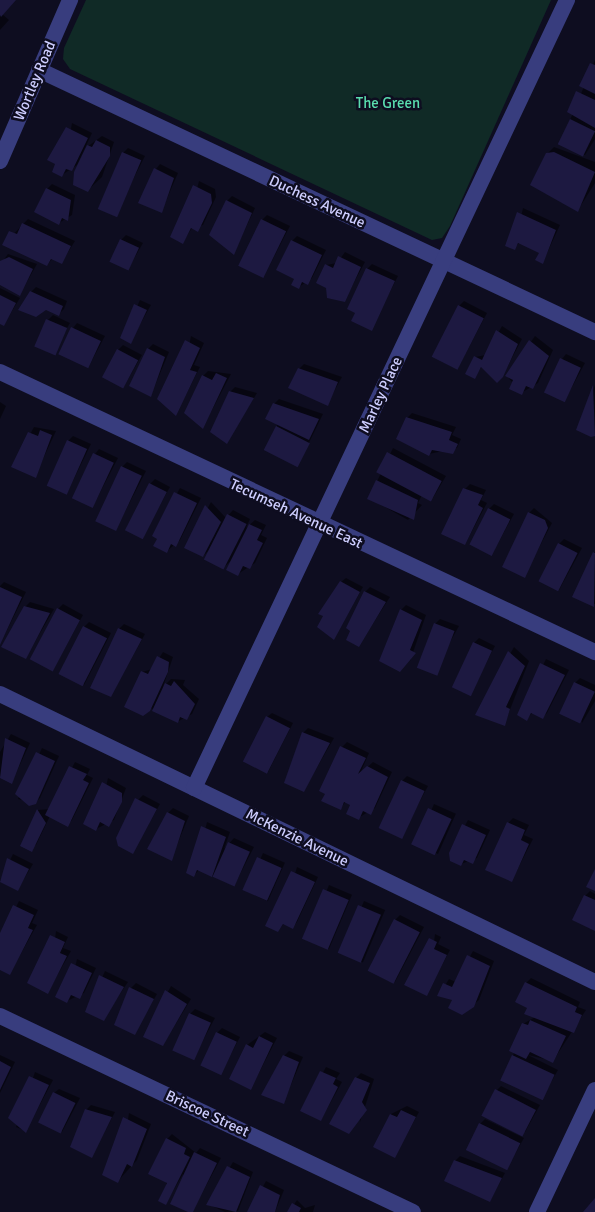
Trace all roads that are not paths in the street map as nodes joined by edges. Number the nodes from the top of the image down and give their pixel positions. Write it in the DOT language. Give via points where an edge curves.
graph roads {
  1 [pos="70,0"];
  2 [pos="567,0"];
  3 [pos="39,70"];
  4 [pos="0,161"];
  5 [pos="443,261"];
  6 [pos="595,332"];
  7 [pos="0,372"];
  8 [pos="320,526"];
  9 [pos="595,652"];
  10 [pos="0,694"];
  11 [pos="194,788"];
  12 [pos="595,982"];
  13 [pos="0,1016"];
  14 [pos="595,1090"];
  15 [pos="413,1212"];
  16 [pos="537,1212"];
  1 -- 3 [label="street, Wortley Road"];
  2 -- 5 [label="street, Marley Place"];
  3 -- 4 [label="street, Wortley Road"];
  3 -- 5 [label="street, Duchess Avenue"];
  5 -- 6 [label="street, Duchess Avenue"];
  5 -- 8 [label="street, Marley Place"];
  7 -- 8 [label="street, Tecumseh Avenue East"];
  8 -- 9 [label="street, Tecumseh Avenue East"];
  8 -- 11 [label="street, Marley Place" via="308,540"];
  10 -- 11 [label="street, McKenzie Avenue"];
  11 -- 12 [label="street, McKenzie Avenue"];
  13 -- 15 [label="street, Briscoe Street"];
  14 -- 16 [label="street"];
}
